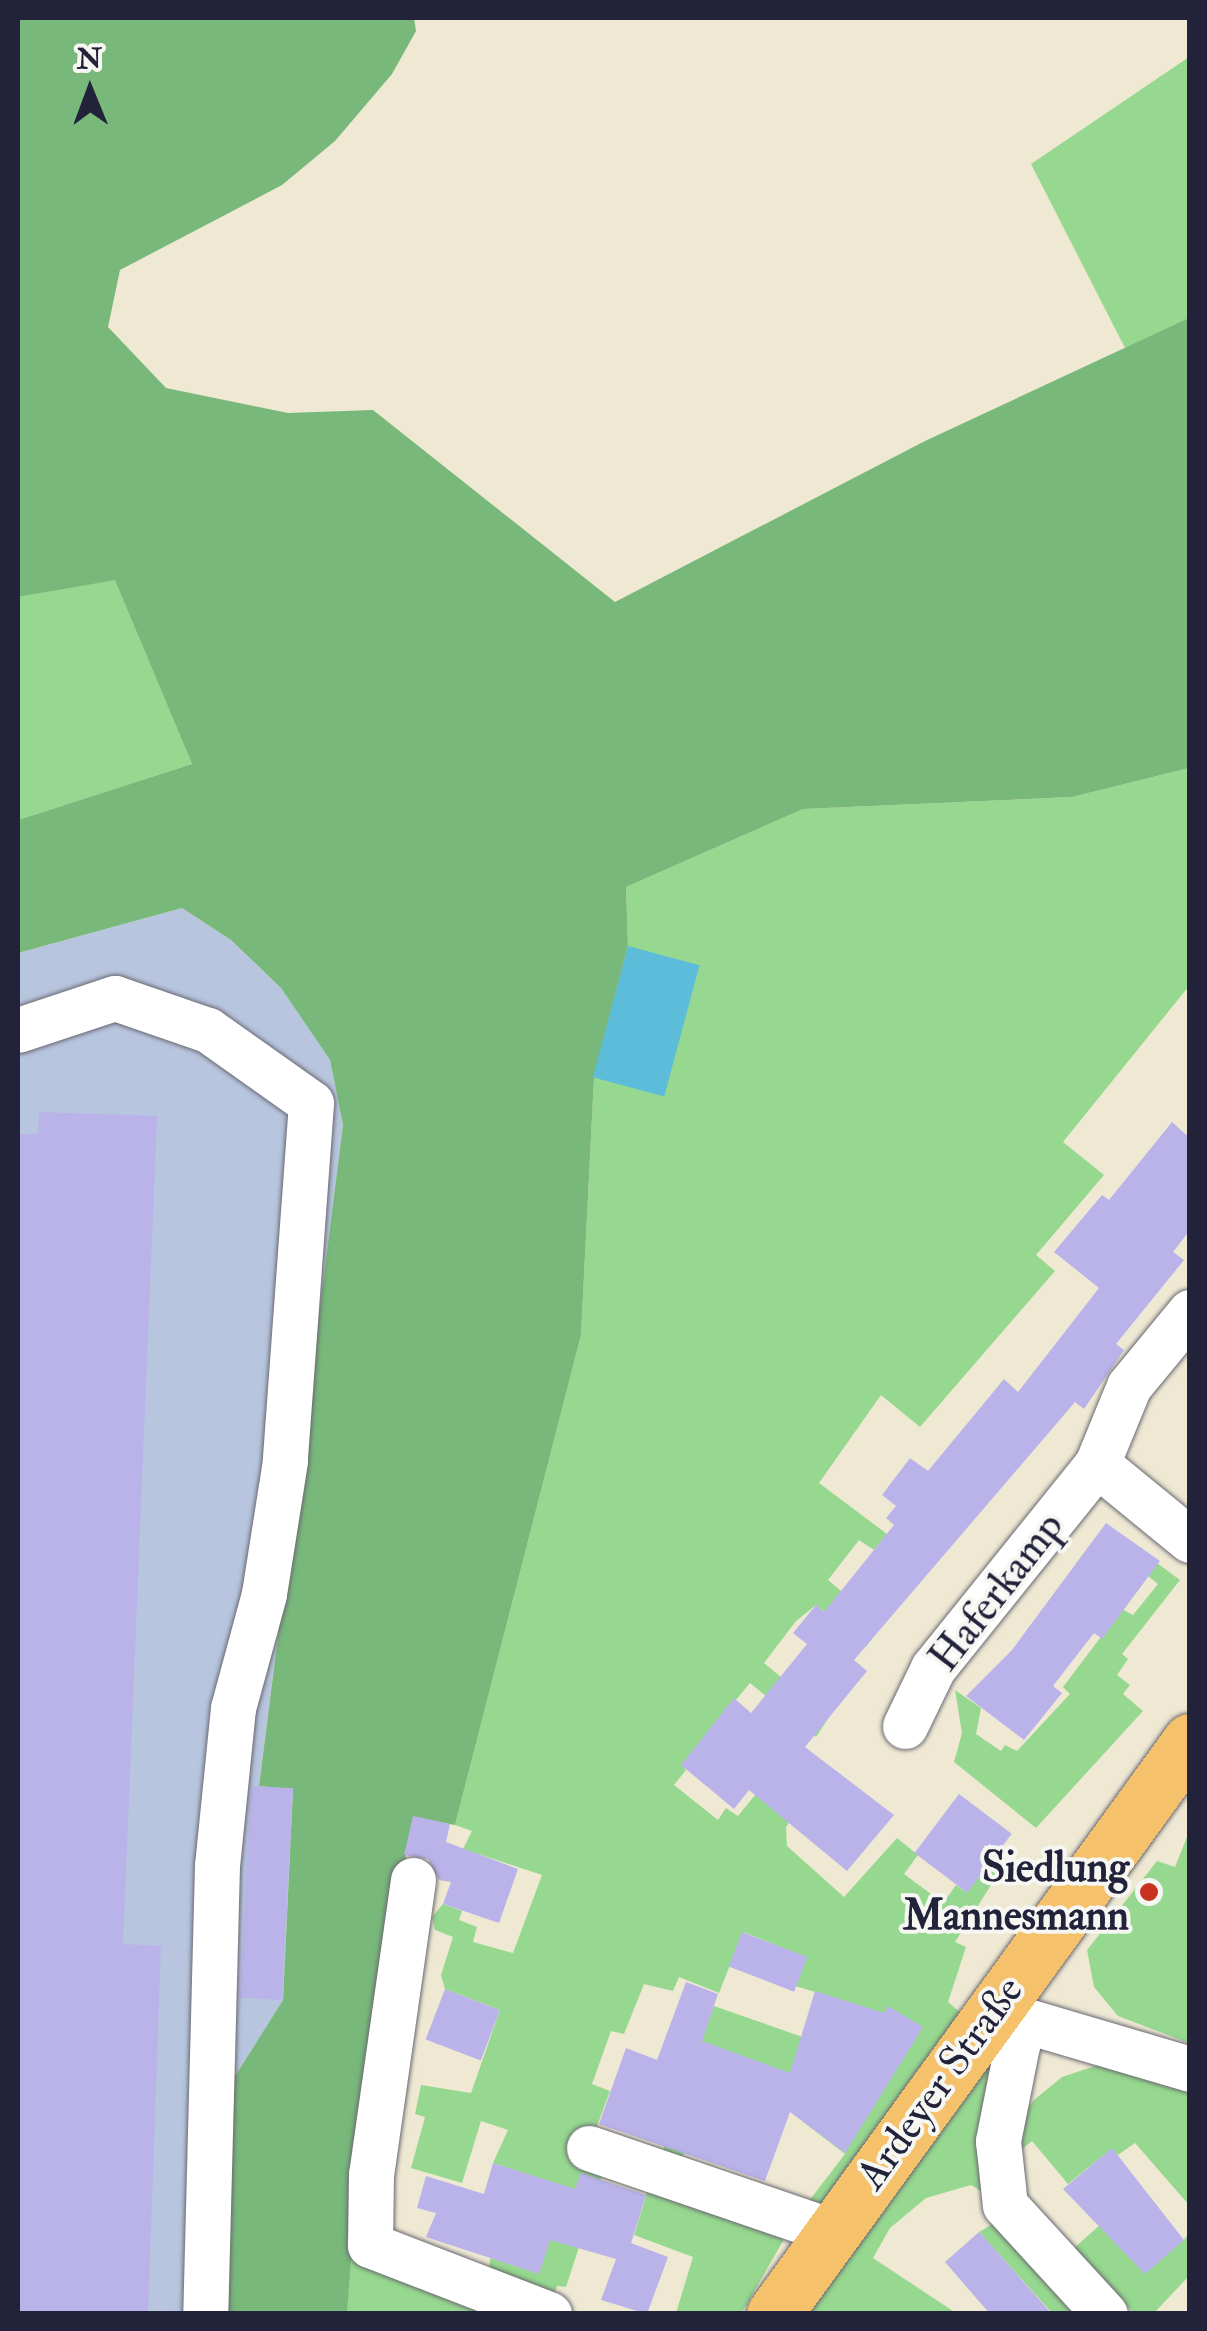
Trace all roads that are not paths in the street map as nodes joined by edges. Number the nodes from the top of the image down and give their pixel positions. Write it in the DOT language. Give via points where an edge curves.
graph roads {
  1 [pos="18,1030"];
  2 [pos="1190,1312"];
  3 [pos="1097,1464"];
  4 [pos="1190,1540"];
  5 [pos="905,1726"];
  6 [pos="1190,1740"];
  7 [pos="412,1880"];
  8 [pos="993,2011"];
  9 [pos="1190,2069"];
  10 [pos="590,2148"];
  11 [pos="832,2230"];
  12 [pos="205,2314"];
  13 [pos="549,2314"];
  14 [pos="774,2314"];
  15 [pos="1105,2314"];
  1 -- 12 [label="street" via="114,998 208,1030 310,1103 285,1460 264,1594 233,1708 217,1865 208,1992"];
  2 -- 3 [label="street, Haferkamp" via="1130,1386"];
  3 -- 4 [label="street"];
  3 -- 5 [label="street, Haferkamp" via="933,1668"];
  6 -- 8 [label="main road, Ardeyer Straße"];
  7 -- 13 [label="street" via="371,2174 370,2245"];
  8 -- 9 [label="street"];
  8 -- 11 [label="main road, Ardeyer Straße"];
  8 -- 15 [label="street" via="1017,2044 998,2141 1005,2204"];
  10 -- 11 [label="street, Ardeyer Straße"];
  11 -- 14 [label="main road, Ardeyer Straße"];
}
